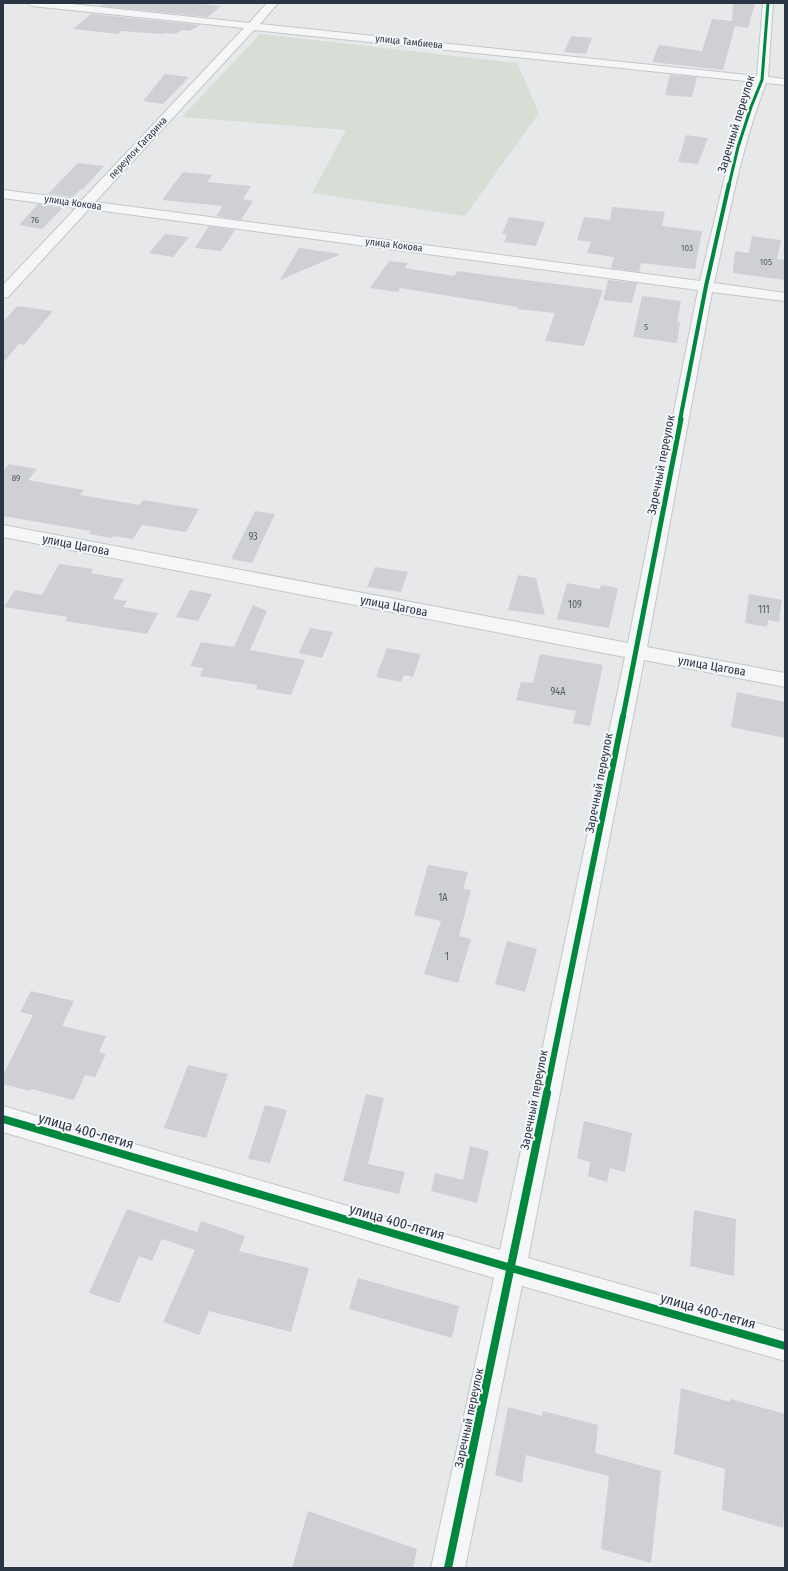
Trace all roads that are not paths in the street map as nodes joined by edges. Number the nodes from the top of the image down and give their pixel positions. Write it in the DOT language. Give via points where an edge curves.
graph roads {
  1 [pos="32,3"];
  2 [pos="273,3"];
  3 [pos="768,3"];
  4 [pos="253,26"];
  5 [pos="762,80"];
  6 [pos="785,82"];
  7 [pos="3,194"];
  8 [pos="85,205"];
  9 [pos="706,286"];
  10 [pos="3,294"];
  11 [pos="785,297"];
  12 [pos="3,531"];
  13 [pos="636,652"];
  14 [pos="785,680"];
  15 [pos="3,1119"];
  16 [pos="511,1268"];
  17 [pos="785,1346"];
  18 [pos="448,1568"];
  1 -- 4 [label="street, улица Тамбиева"];
  2 -- 4 [label="street, переулок Гагарина"];
  3 -- 5 [label="street, Заречный переулок"];
  4 -- 5 [label="street, улица Тамбиева"];
  4 -- 8 [label="street, переулок Гагарина"];
  5 -- 6 [label="street, улица Тамбиева"];
  5 -- 9 [label="street, Заречный переулок" via="738,147"];
  7 -- 8 [label="street, улица Кокова"];
  8 -- 9 [label="street, улица Кокова"];
  8 -- 10 [label="street, переулок Гагарина"];
  9 -- 11 [label="street, улица Кокова"];
  9 -- 13 [label="street, Заречный переулок"];
  12 -- 13 [label="street, улица Цагова"];
  13 -- 14 [label="street, улица Цагова"];
  13 -- 16 [label="street, Заречный переулок"];
  15 -- 16 [label="street, улица 400-летия"];
  16 -- 17 [label="street, улица 400-летия"];
  16 -- 18 [label="street, Заречный переулок"];
}
